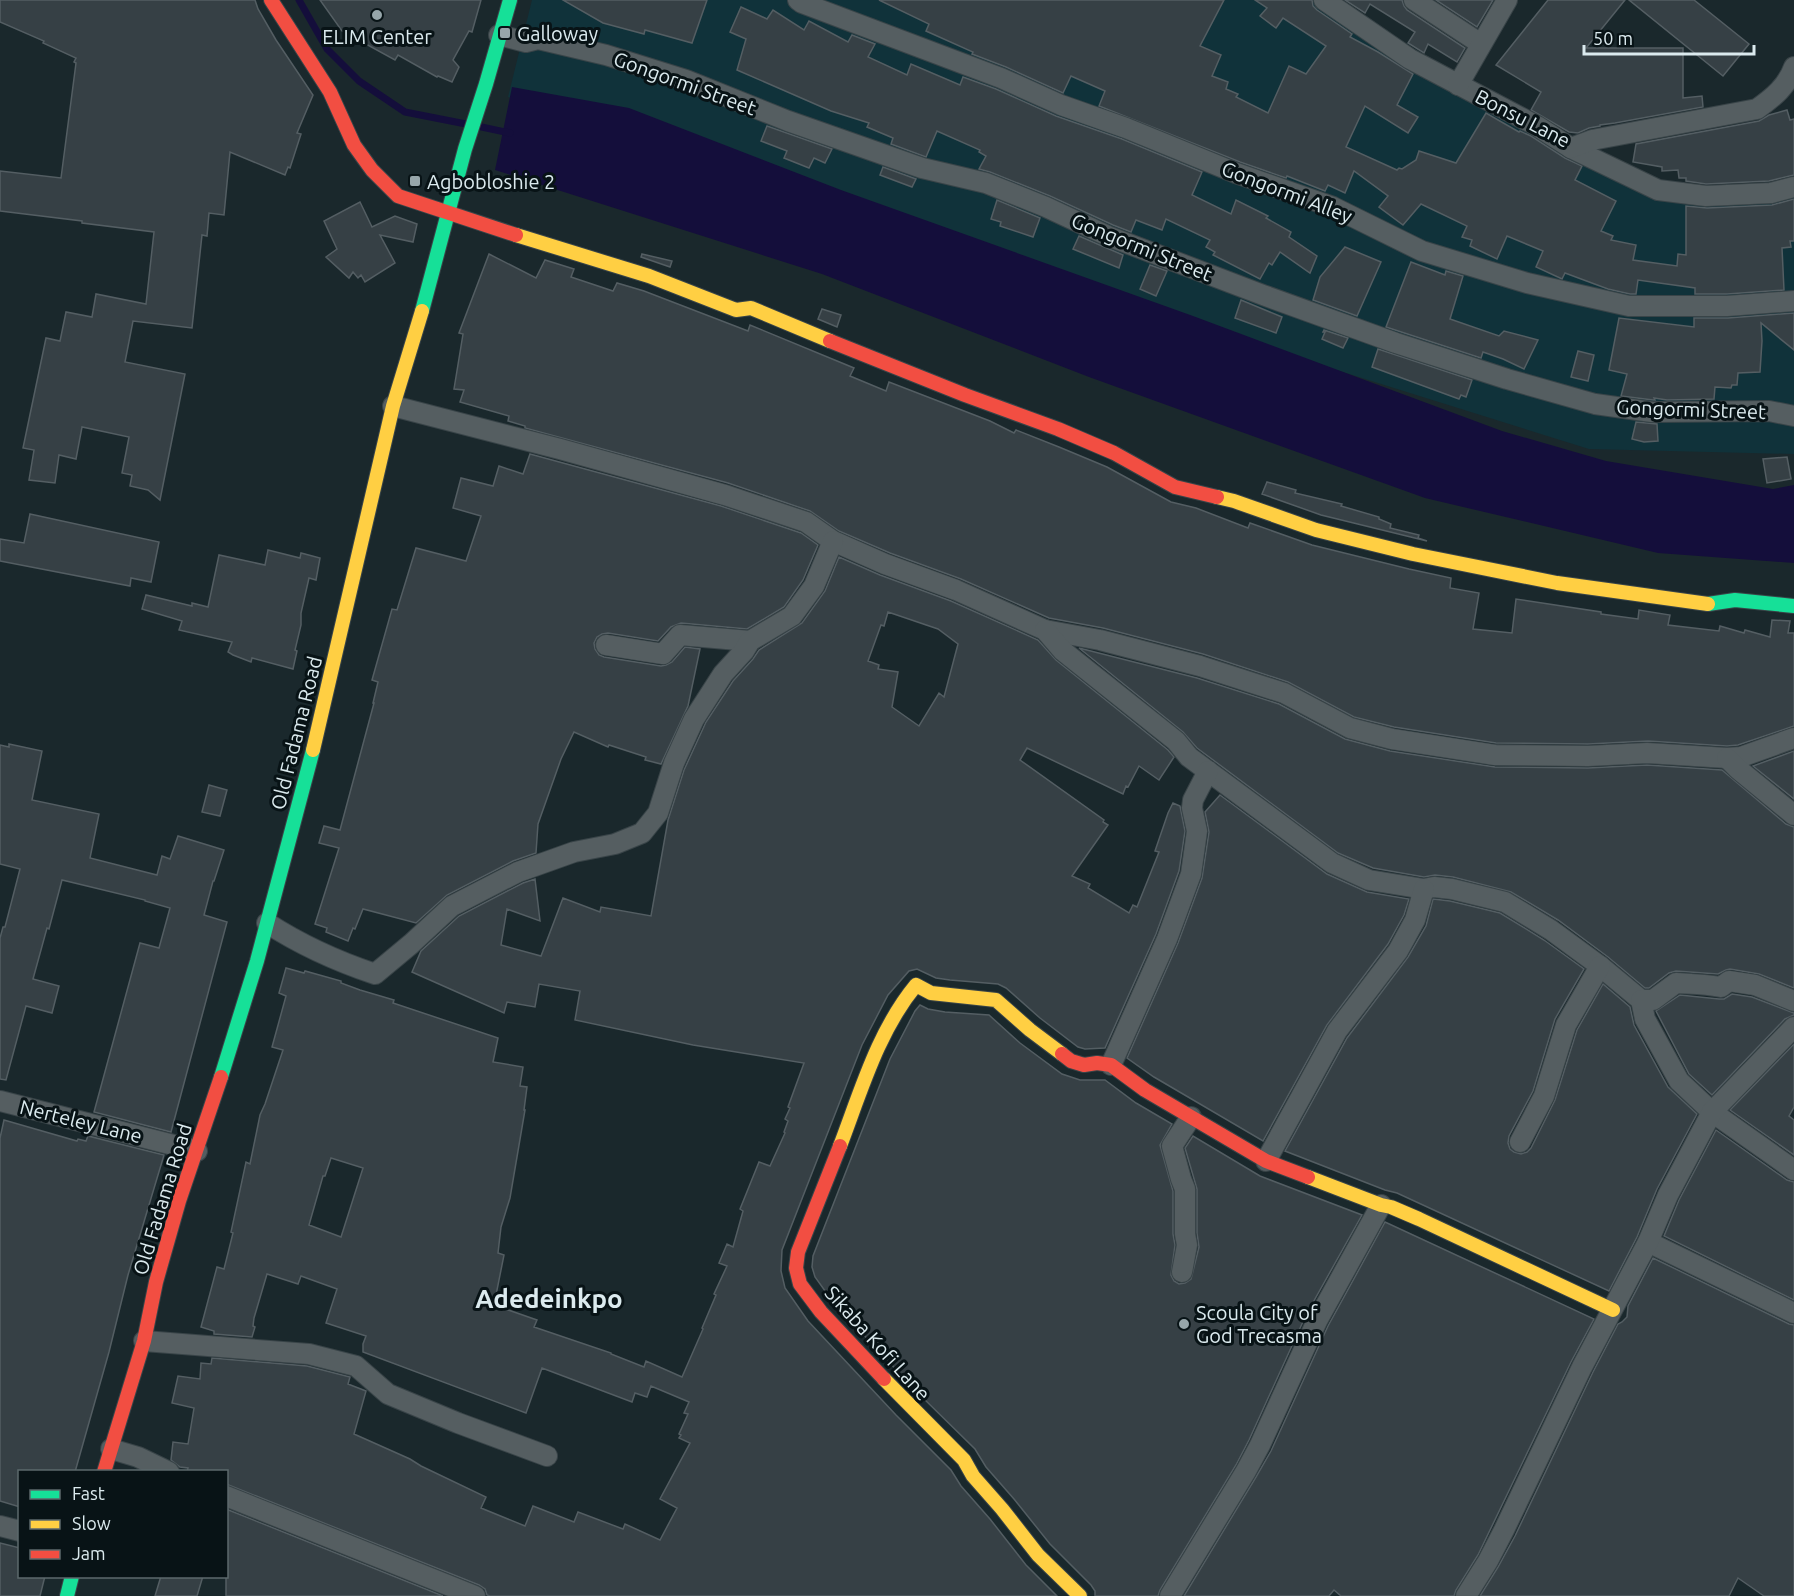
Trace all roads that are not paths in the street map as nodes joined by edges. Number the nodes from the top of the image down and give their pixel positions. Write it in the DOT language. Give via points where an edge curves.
graph roads {
  1 [pos="271,0"];
  2 [pos="510,0"];
  3 [pos="798,0"];
  4 [pos="1324,0"];
  5 [pos="1414,0"];
  6 [pos="1507,0"];
  7 [pos="500,35"];
  8 [pos="1481,44"];
  9 [pos="1794,67"];
  10 [pos="1458,85"];
  11 [pos="1571,148"];
  12 [pos="1794,187"];
  13 [pos="449,212"];
  14 [pos="1794,301"];
  15 [pos="393,406"];
  16 [pos="1794,416"];
  17 [pos="833,541"];
  18 [pos="1794,606"];
  19 [pos="1045,630"];
  20 [pos="750,641"];
  21 [pos="606,645"];
  22 [pos="1794,738"];
  23 [pos="1727,758"];
  24 [pos="1208,771"];
  25 [pos="1794,815"];
  26 [pos="1425,889"];
  27 [pos="267,923"];
  28 [pos="1600,966"];
  29 [pos="1641,1000"];
  30 [pos="1794,1001"];
  31 [pos="1794,1027"];
  32 [pos="1111,1065"];
  33 [pos="0,1101"];
  34 [pos="1712,1112"];
  35 [pos="1191,1117"];
  36 [pos="1520,1142"];
  37 [pos="197,1151"];
  38 [pos="1266,1161"];
  39 [pos="1794,1170"];
  40 [pos="1381,1205"];
  41 [pos="1648,1242"];
  42 [pos="1182,1272"];
  43 [pos="1613,1310"];
  44 [pos="1794,1313"];
  45 [pos="144,1341"];
  46 [pos="111,1449"];
  47 [pos="547,1456"];
  48 [pos="105,1470"];
  49 [pos="165,1470"];
  50 [pos="228,1497"];
  51 [pos="0,1526"];
  52 [pos="18,1530"];
  53 [pos="72,1578"];
  54 [pos="67,1596"];
  55 [pos="475,1596"];
  56 [pos="1080,1596"];
  57 [pos="1170,1596"];
  58 [pos="1466,1596"];
  1 -- 13 [label="street" via="330,92 354,145 372,170 398,196"];
  2 -- 7 [label="street, Old Fadama Road"];
  3 -- 14 [label="street, Gongormi Alley" via="1236,173 1333,207 1422,251 1464,264 1629,306"];
  4 -- 10 [label="street, Bonsu Lane" via="1410,59"];
  5 -- 8 [label="street"];
  6 -- 8 [label="street"];
  7 -- 13 [label="street, Old Fadama Road"];
  7 -- 16 [label="street, Gongormi Street" via="526,42 538,39 606,55 686,80 922,168 986,183 1108,236 1240,286 1507,379 1595,404 1652,412 1769,411"];
  8 -- 10 [label="street"];
  9 -- 11 [label="street, Bonsu Lane" via="1777,96 1757,109 1592,140"];
  10 -- 11 [label="street, Bonsu Lane"];
  11 -- 12 [label="street" via="1658,190 1706,196 1772,194"];
  13 -- 15 [label="street, Old Fadama Road"];
  13 -- 18 [label="street" via="649,276 736,310 751,308 1058,429 1114,453 1174,488 1234,501 1316,530 1557,583 1709,604 1735,600"];
  15 -- 17 [label="street" via="725,495 806,522"];
  15 -- 27 [label="street, Old Fadama Road" via="323,712"];
  17 -- 19 [label="street"];
  17 -- 20 [label="street" via="814,586 792,616"];
  19 -- 23 [label="street" via="1200,666 1284,693 1350,728 1392,739 1495,755 1647,753"];
  19 -- 24 [label="street" via="1063,651"];
  20 -- 21 [label="street" via="680,635 663,654"];
  20 -- 27 [label="street" via="693,719 658,813 642,833 518,872 452,906 375,974 337,961"];
  22 -- 23 [label="street" via="1741,757"];
  23 -- 25 [label="street"];
  24 -- 26 [label="street" via="1332,863 1370,880"];
  24 -- 32 [label="street" via="1193,800 1197,831 1191,874"];
  26 -- 28 [label="street" via="1452,889 1505,902"];
  26 -- 38 [label="street" via="1398,951 1337,1031"];
  27 -- 37 [label="street, Old Fadama Road"];
  28 -- 29 [label="street"];
  28 -- 36 [label="street" via="1566,1025 1544,1096"];
  29 -- 30 [label="street" via="1653,1000 1676,983 1721,987 1729,981 1755,985"];
  29 -- 34 [label="street" via="1645,1019 1679,1081"];
  31 -- 34 [label="street"];
  32 -- 35 [label="street"];
  32 -- 56 [label="street, Sikaba Kofi Lane" via="1071,1061 996,1000 932,993 916,985 902,1002 876,1052 798,1252 796,1268 800,1284 821,1312 964,1460 1038,1555"];
  33 -- 37 [label="street, Nerteley Lane"];
  34 -- 39 [label="street"];
  34 -- 41 [label="street"];
  35 -- 38 [label="street"];
  35 -- 42 [label="street" via="1172,1146 1185,1189 1187,1245"];
  37 -- 45 [label="street, Old Fadama Road" via="156,1282"];
  38 -- 40 [label="street"];
  40 -- 43 [label="street" via="1456,1235"];
  40 -- 57 [label="street" via="1317,1321 1246,1471"];
  41 -- 43 [label="street"];
  41 -- 44 [label="street"];
  43 -- 58 [label="street" via="1488,1561"];
  45 -- 46 [label="street, Old Fadama Road"];
  45 -- 47 [label="street" via="309,1354 356,1366 388,1394"];
  46 -- 48 [label="street, Old Fadama Road"];
  46 -- 49 [label="street"];
  50 -- 55 [label="street"];
  51 -- 52 [label="street"];
  53 -- 54 [label="street"];
}
